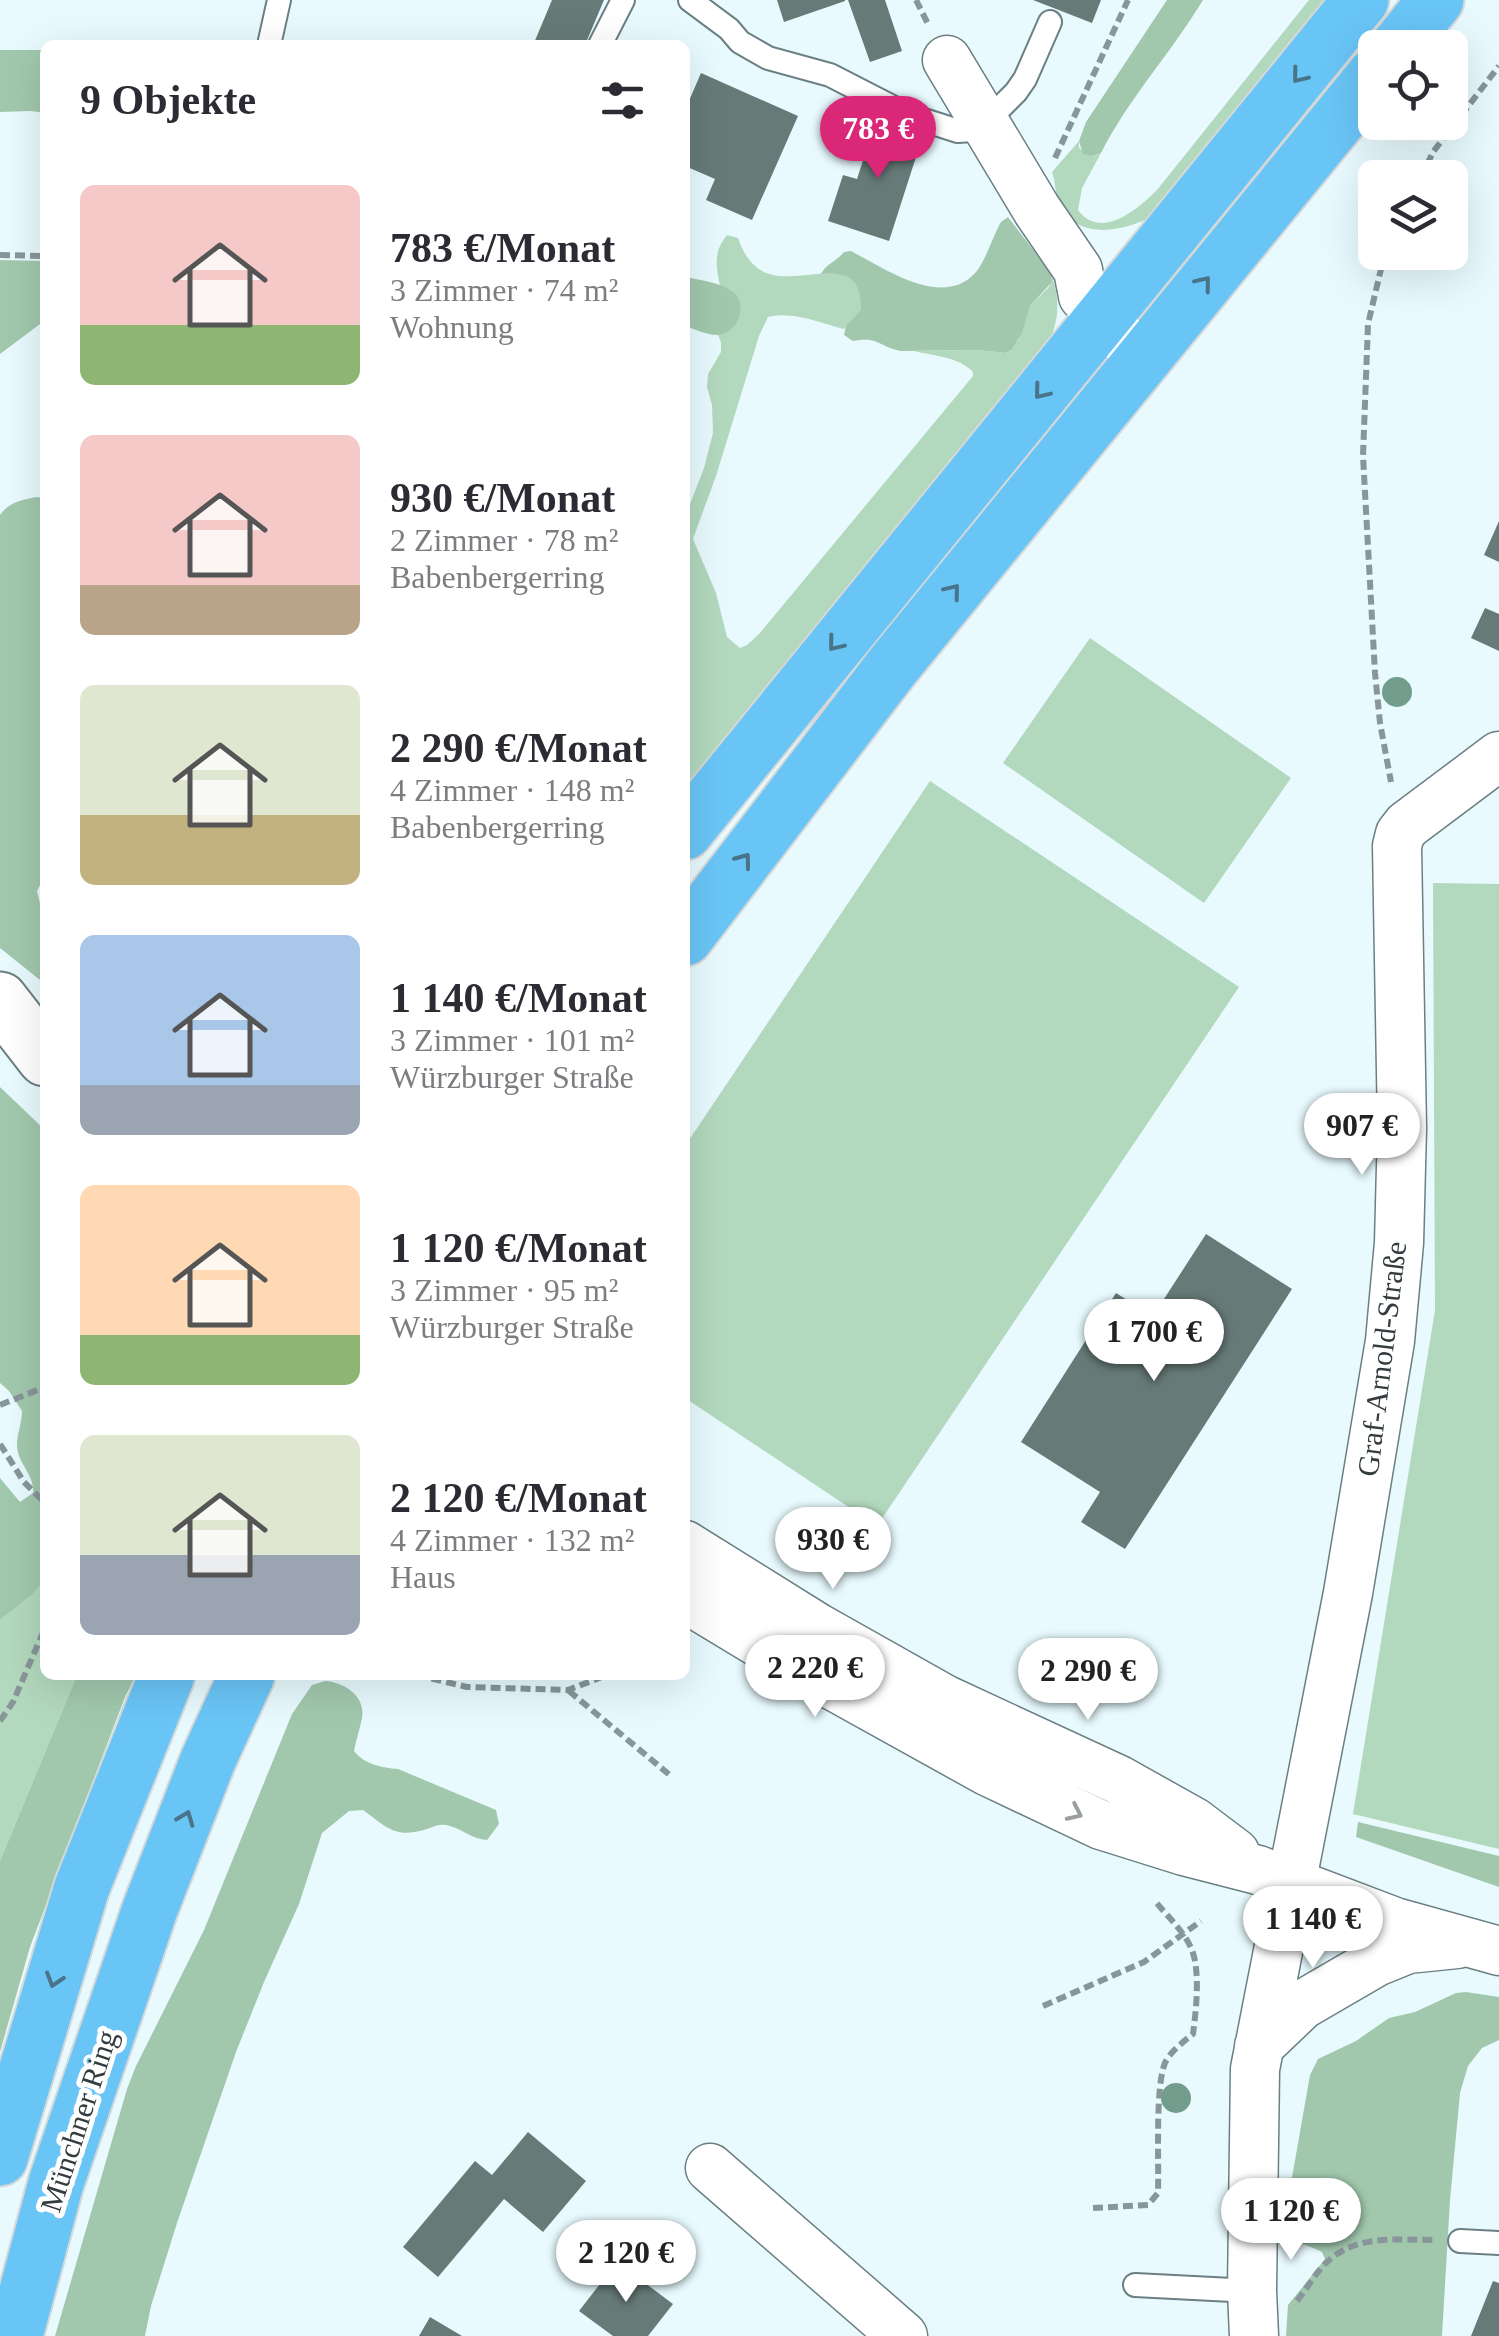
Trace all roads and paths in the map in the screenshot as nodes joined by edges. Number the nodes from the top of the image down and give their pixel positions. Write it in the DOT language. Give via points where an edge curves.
graph roads {
  1 [pos="280,0"];
  2 [pos="623,0"];
  3 [pos="690,0"];
  4 [pos="1128,0"];
  5 [pos="1361,0"];
  6 [pos="1436,0"];
  7 [pos="1050,22"];
  8 [pos="1412,30"];
  9 [pos="270,40"];
  10 [pos="603,40"];
  11 [pos="946,60"];
  12 [pos="1499,66"];
  13 [pos="1358,95"];
  14 [pos="984,124"];
  15 [pos="1428,160"];
  16 [pos="1022,186"];
  17 [pos="0,254"];
  18 [pos="40,256"];
  19 [pos="1381,270"];
  20 [pos="1103,317"];
  21 [pos="1143,359"];
  22 [pos="1499,756"];
  23 [pos="1407,825"];
  24 [pos="690,826"];
  25 [pos="690,931"];
  26 [pos="0,982"];
  27 [pos="0,1000"];
  28 [pos="40,1018"];
  29 [pos="40,1052"];
  30 [pos="40,1389"];
  31 [pos="0,1404"];
  32 [pos="0,1444"];
  33 [pos="40,1499"];
  34 [pos="690,1548"];
  35 [pos="690,1601"];
  36 [pos="40,1640"];
  37 [pos="166,1680"];
  38 [pos="245,1680"];
  39 [pos="438,1680"];
  40 [pos="593,1680"];
  41 [pos="568,1690"];
  42 [pos="0,1721"];
  43 [pos="671,1776"];
  44 [pos="1275,1876"];
  45 [pos="1155,1901"];
  46 [pos="1201,1921"];
  47 [pos="1182,1935"];
  48 [pos="1485,1947"];
  49 [pos="1043,2006"];
  50 [pos="1259,2046"];
  51 [pos="0,2158"];
  52 [pos="710,2168"];
  53 [pos="1093,2208"];
  54 [pos="1460,2241"];
  55 [pos="1499,2243"];
  56 [pos="1135,2286"];
  57 [pos="1267,2310"];
  58 [pos="15,2336"];
  59 [pos="903,2336"];
  1 -- 9 [label="lane"];
  2 -- 10 [label="lane"];
  3 -- 14 [label="lane" via="768,58 830,75 944,128 958,132"];
  4 -- 16 [label="path" via="1054,159"];
  5 -- 20 [label="main road, one-way"];
  6 -- 8 [label="main road"];
  7 -- 14 [label="lane" via="1016,92"];
  11 -- 14 [label="street"];
  12 -- 15 [label="path"];
  21 -- 13 [label="main road, one-way"];
  14 -- 16 [label="street"];
  16 -- 20 [label="street" via="1078,270 1083,296"];
  17 -- 18 [label="path"];
  19 -- 23 [label="path" via="1368,324 1363,456 1380,723 1394,800"];
  20 -- 21 [label="street"];
  20 -- 24 [label="main road, one-way"];
  25 -- 21 [label="main road, one-way" via="892,666"];
  22 -- 23 [label="street"];
  23 -- 44 [label="street, Graf-Arnold-Straße" via="1396,857 1402,1128 1390,1340 1348,1593"];
  26 -- 28 [label="main road"];
  27 -- 29 [label="main road"];
  30 -- 31 [label="path"];
  32 -- 33 [label="path"];
  34 -- 44 [label="street" via="944,1699 1164,1805"];
  35 -- 44 [label="street, one-way" via="986,1771 1101,1825"];
  36 -- 42 [label="path"];
  37 -- 51 [label="main road, one-way" via="82,1887"];
  58 -- 38 [label="main road, Münchner Ring, one-way" via="56,2182 150,1909"];
  39 -- 41 [label="path"];
  40 -- 41 [label="path"];
  41 -- 43 [label="path"];
  44 -- 48 [label="street"];
  44 -- 50 [label="street, Graf-Arnold-Straße"];
  45 -- 47 [label="path"];
  46 -- 47 [label="path"];
  47 -- 49 [label="path" via="1144,1962"];
  47 -- 53 [label="path" via="1193,1953 1197,2000 1193,2034 1165,2062 1158,2193 1148,2205"];
  48 -- 50 [label="street" via="1408,1950 1376,1962 1302,2005"];
  50 -- 57 [label="street, Graf-Arnold-Straße"];
  52 -- 59 [label="street"];
  54 -- 55 [label="lane"];
  54 -- 57 [label="path" via="1376,2239 1348,2247"];
  56 -- 57 [label="lane"];
}
